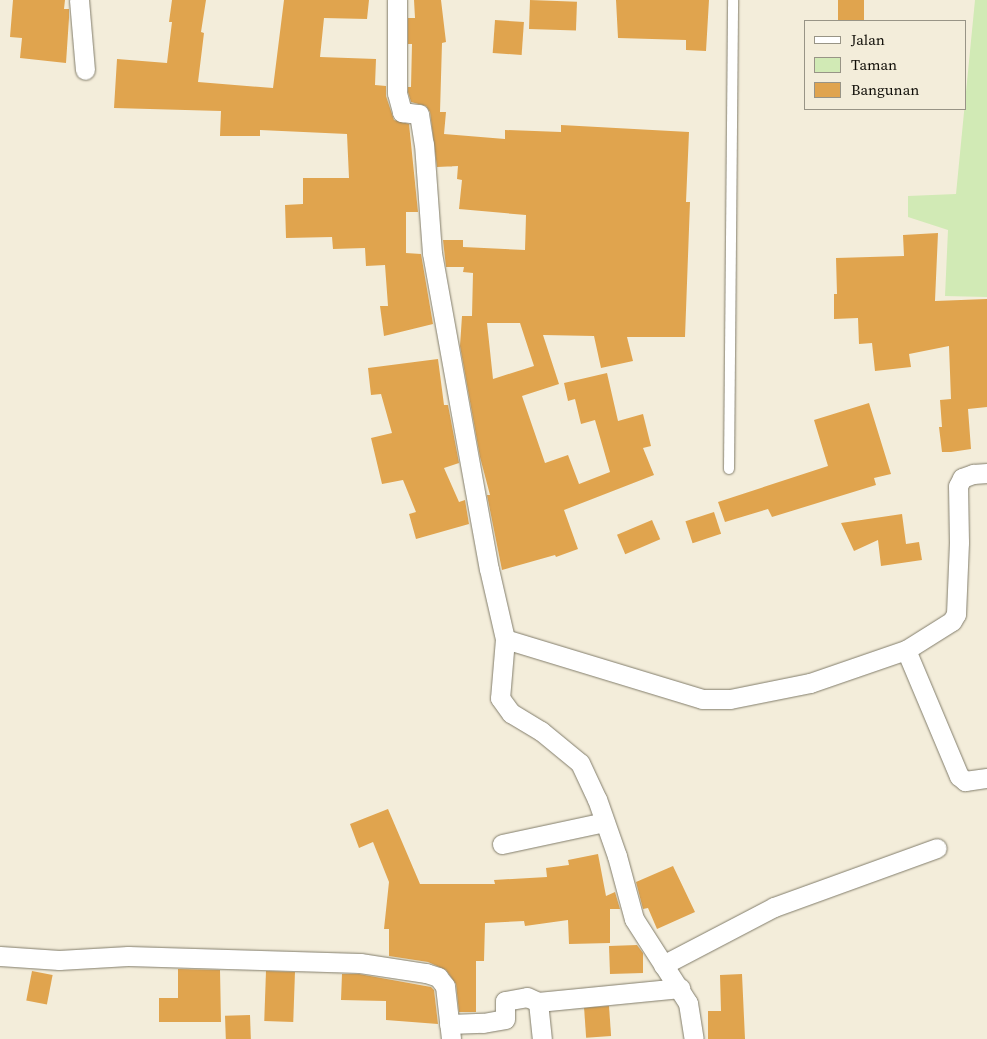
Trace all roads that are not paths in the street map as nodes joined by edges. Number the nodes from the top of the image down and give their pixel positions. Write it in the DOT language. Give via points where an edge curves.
graph roads {
  1 [pos="79,0"];
  2 [pos="397,0"];
  3 [pos="733,0"];
  4 [pos="85,70"];
  5 [pos="729,469"];
  6 [pos="987,473"];
  7 [pos="505,639"];
  8 [pos="906,650"];
  9 [pos="987,778"];
  10 [pos="604,822"];
  11 [pos="502,844"];
  12 [pos="937,848"];
  13 [pos="0,956"];
  14 [pos="663,965"];
  15 [pos="680,988"];
  16 [pos="538,1002"];
  17 [pos="450,1032"];
  18 [pos="542,1039"];
  19 [pos="694,1039"];
  1 -- 4 [label="street"];
  2 -- 7 [label="street" via="397,93 402,112 419,114 432,253 489,569"];
  3 -- 5 [label="lane"];
  6 -- 8 [label="street" via="962,478 958,486 956,614 952,620"];
  7 -- 8 [label="street" via="702,699 730,699 810,682"];
  7 -- 10 [label="street" via="500,698 505,707 580,763 597,798"];
  8 -- 9 [label="street" via="959,776 965,781"];
  10 -- 11 [label="street"];
  10 -- 14 [label="street" via="634,920"];
  12 -- 14 [label="street" via="774,907"];
  13 -- 17 [label="street" via="50,960 128,956 360,962 426,973 438,977 445,986"];
  14 -- 15 [label="street"];
  15 -- 16 [label="street"];
  15 -- 19 [label="street" via="688,1003"];
  16 -- 17 [label="street" via="527,997 505,1001 505,1019"];
  16 -- 18 [label="street"];
}
